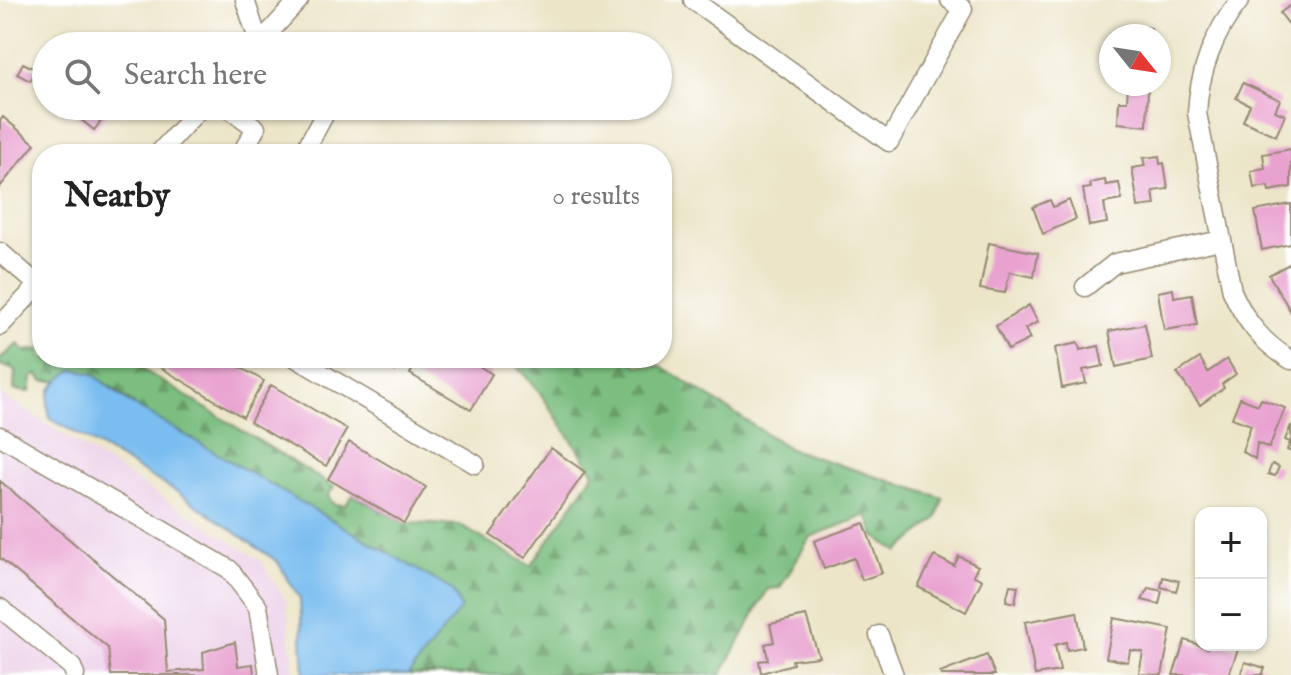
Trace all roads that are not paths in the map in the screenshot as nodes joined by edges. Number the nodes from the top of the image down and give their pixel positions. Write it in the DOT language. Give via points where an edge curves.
graph roads {
  1 [pos="245,0"];
  2 [pos="299,0"];
  3 [pos="693,0"];
  4 [pos="950,0"];
  5 [pos="1240,0"];
  6 [pos="254,32"];
  7 [pos="270,32"];
  8 [pos="189,120"];
  9 [pos="245,120"];
  10 [pos="321,120"];
  11 [pos="167,144"];
  12 [pos="247,144"];
  13 [pos="308,144"];
  14 [pos="1221,240"];
  15 [pos="0,252"];
  16 [pos="32,277"];
  17 [pos="1085,287"];
  18 [pos="32,292"];
  19 [pos="0,326"];
  20 [pos="1291,360"];
  21 [pos="313,368"];
  22 [pos="0,436"];
  23 [pos="475,464"];
  24 [pos="0,608"];
  25 [pos="879,635"];
  26 [pos="75,675"];
  27 [pos="269,675"];
  28 [pos="894,675"];
  1 -- 6 [label="street"];
  2 -- 7 [label="street"];
  3 -- 4 [label="street" via="889,142 963,9"];
  5 -- 14 [label="street" via="1206,59 1198,88 1197,113"];
  8 -- 11 [label="street"];
  9 -- 12 [label="street" via="256,128"];
  10 -- 13 [label="street"];
  14 -- 17 [label="street" via="1115,263"];
  14 -- 20 [label="street" via="1232,291 1244,317 1260,338"];
  15 -- 16 [label="street"];
  18 -- 19 [label="street"];
  21 -- 23 [label="street"];
  22 -- 27 [label="street" via="229,569 258,607"];
  24 -- 26 [label="street"];
  25 -- 28 [label="street"];
}
